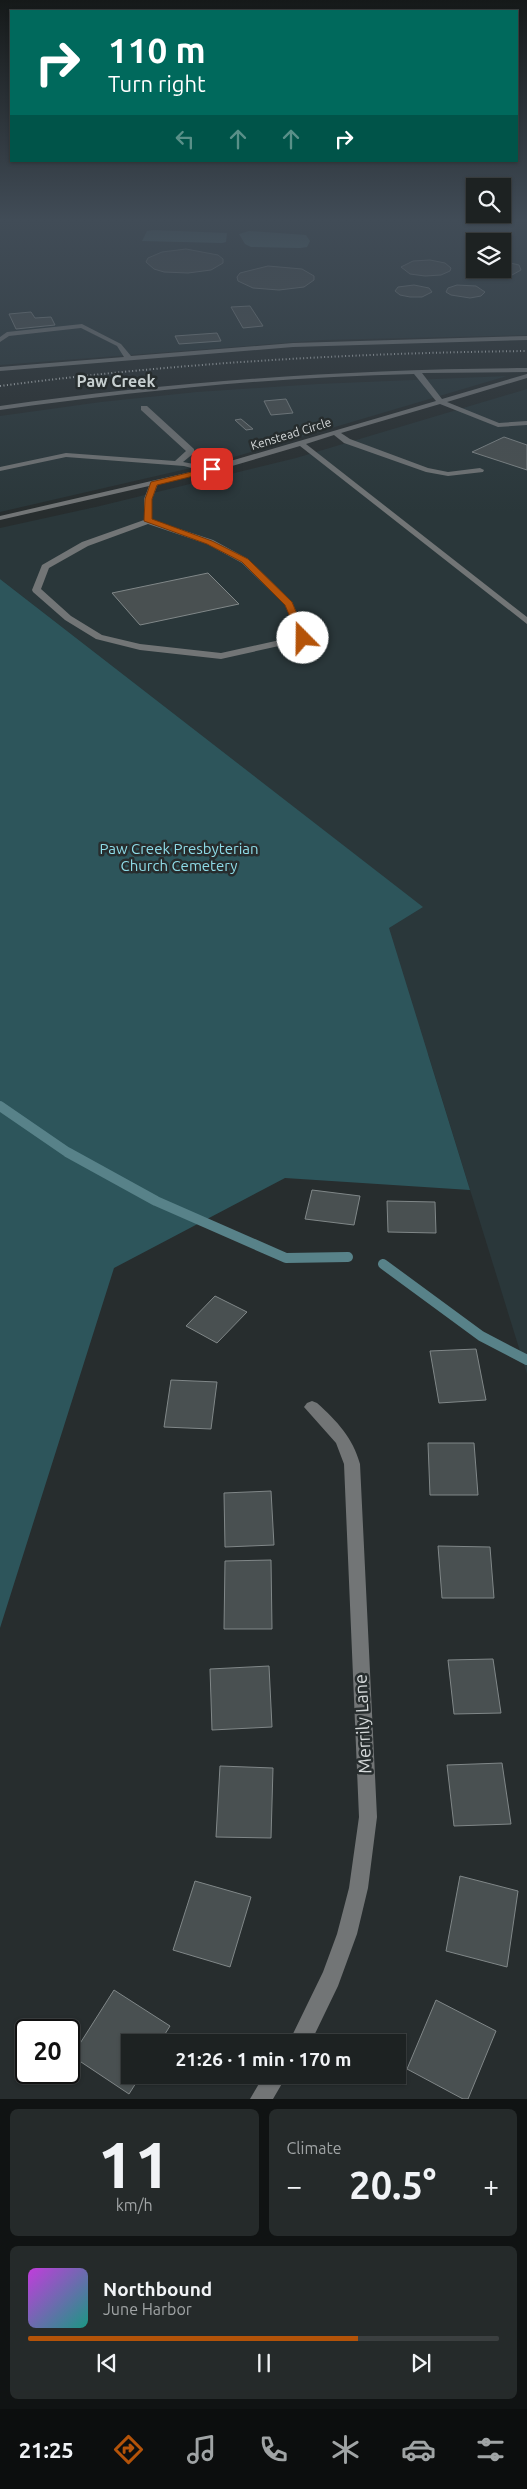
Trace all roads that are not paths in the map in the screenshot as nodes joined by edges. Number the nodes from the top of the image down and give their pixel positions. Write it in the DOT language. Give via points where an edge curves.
graph roads {
  1 [pos="527,338"];
  2 [pos="0,340"];
  3 [pos="129,358"];
  4 [pos="0,369"];
  5 [pos="527,370"];
  6 [pos="416,371"];
  7 [pos="527,376"];
  8 [pos="441,402"];
  9 [pos="0,408"];
  10 [pos="144,408"];
  11 [pos="527,423"];
  12 [pos="336,433"];
  13 [pos="301,443"];
  14 [pos="177,463"];
  15 [pos="0,468"];
  16 [pos="210,470"];
  17 [pos="480,470"];
  18 [pos="154,484"];
  19 [pos="0,518"];
  20 [pos="148,521"];
  21 [pos="527,621"];
  22 [pos="312,1407"];
  23 [pos="303,2034"];
  24 [pos="271,2084"];
  25 [pos="260,2099"];
  1 -- 3 [label="street" via="293,345"];
  2 -- 3 [label="street" via="7,334 82,326 119,345"];
  3 -- 4 [label="street"];
  5 -- 6 [label="street"];
  6 -- 8 [label="street"];
  6 -- 9 [label="street" via="203,384"];
  7 -- 8 [label="street, Kenstead Circle"];
  8 -- 11 [label="street" via="498,426"];
  8 -- 12 [label="street, Kenstead Circle"];
  10 -- 14 [label="street" via="191,452"];
  12 -- 13 [label="street, Kenstead Circle"];
  12 -- 17 [label="street" via="347,441 426,470 448,474"];
  13 -- 16 [label="street, Kenstead Circle"];
  13 -- 21 [label="street"];
  14 -- 15 [label="street" via="66,455"];
  14 -- 16 [label="street"];
  16 -- 18 [label="street, Kenstead Circle"];
  18 -- 19 [label="street, Kenstead Circle"];
  18 -- 20 [label="street" via="148,499"];
  20 -- 20 [label="street" via="210,542 245,561 289,604 303,638 221,656 140,647 99,637 68,618 36,590 45,567 85,544"];
  22 -- 23 [label="street, Merrily Lane" via="336,1428 349,1451 352,1464 368,1817 352,1923 338,1965"];
  24 -- 25 [label="street"];
}
